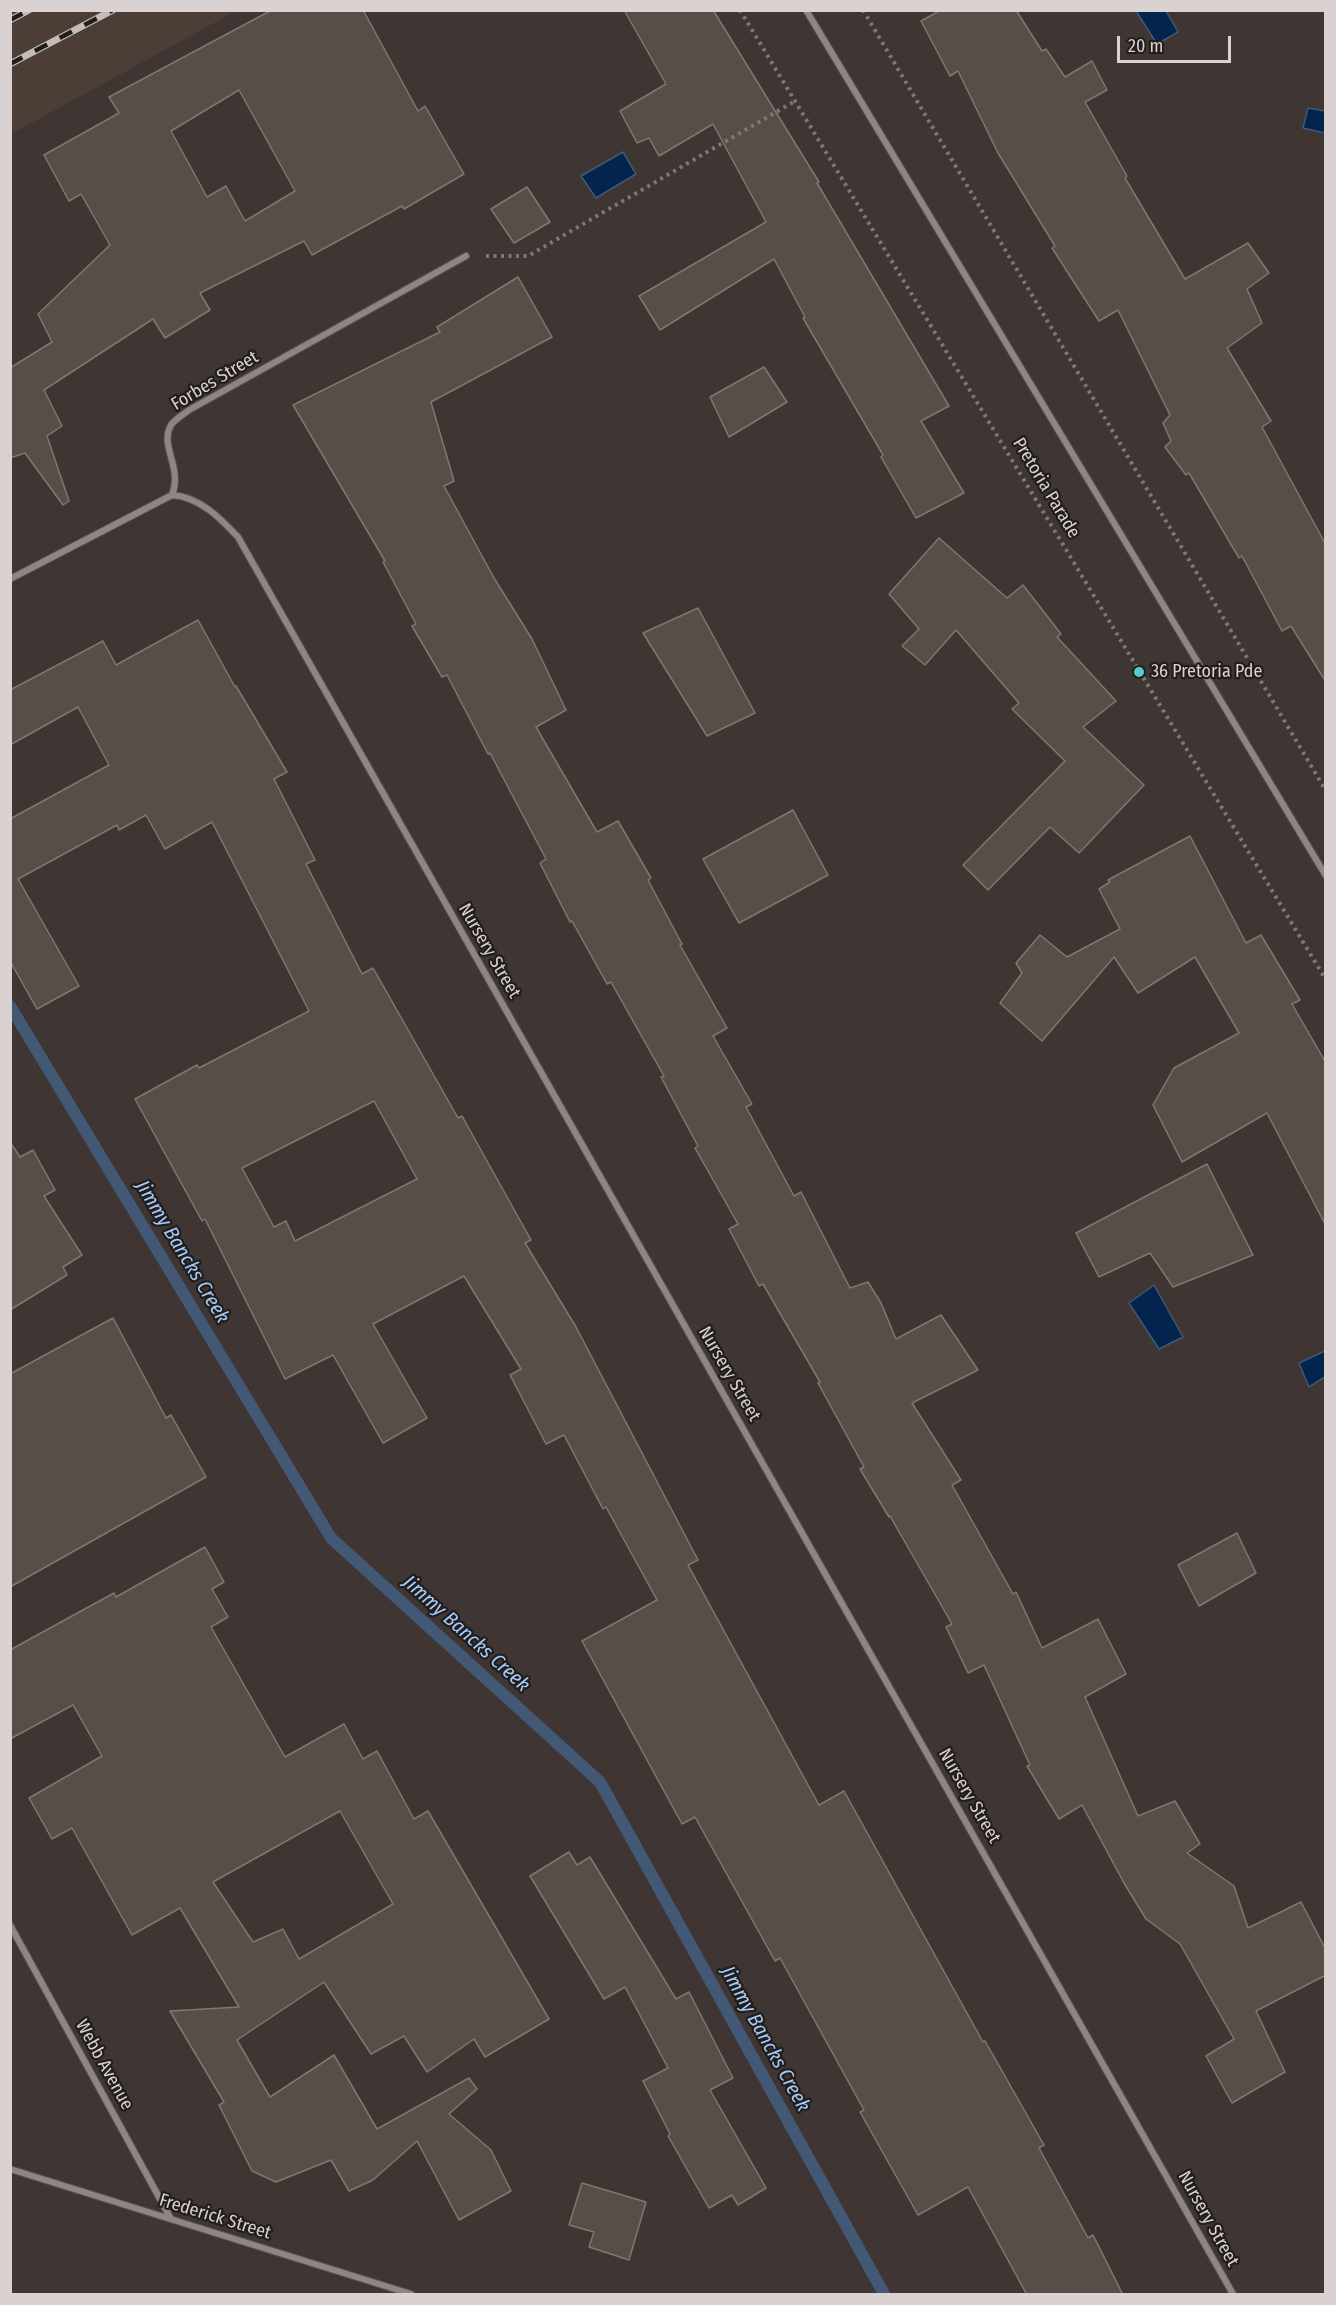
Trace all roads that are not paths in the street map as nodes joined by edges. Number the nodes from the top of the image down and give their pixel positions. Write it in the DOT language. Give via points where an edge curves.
graph roads {
  1 [pos="806,10"];
  2 [pos="466,256"];
  3 [pos="172,495"];
  4 [pos="10,579"];
  5 [pos="1326,876"];
  6 [pos="10,1926"];
  7 [pos="10,2169"];
  8 [pos="171,2219"];
  9 [pos="411,2295"];
  10 [pos="1233,2295"];
  1 -- 5 [label="street"];
  2 -- 3 [label="street, Forbes Street" via="189,410 172,424 167,437 176,471"];
  3 -- 4 [label="street"];
  3 -- 10 [label="street, Nursery Street" via="184,496 204,507 238,537"];
  6 -- 8 [label="street, Webb Avenue"];
  7 -- 8 [label="street, Frederick Street"];
  8 -- 9 [label="street, Frederick Street"];
}
